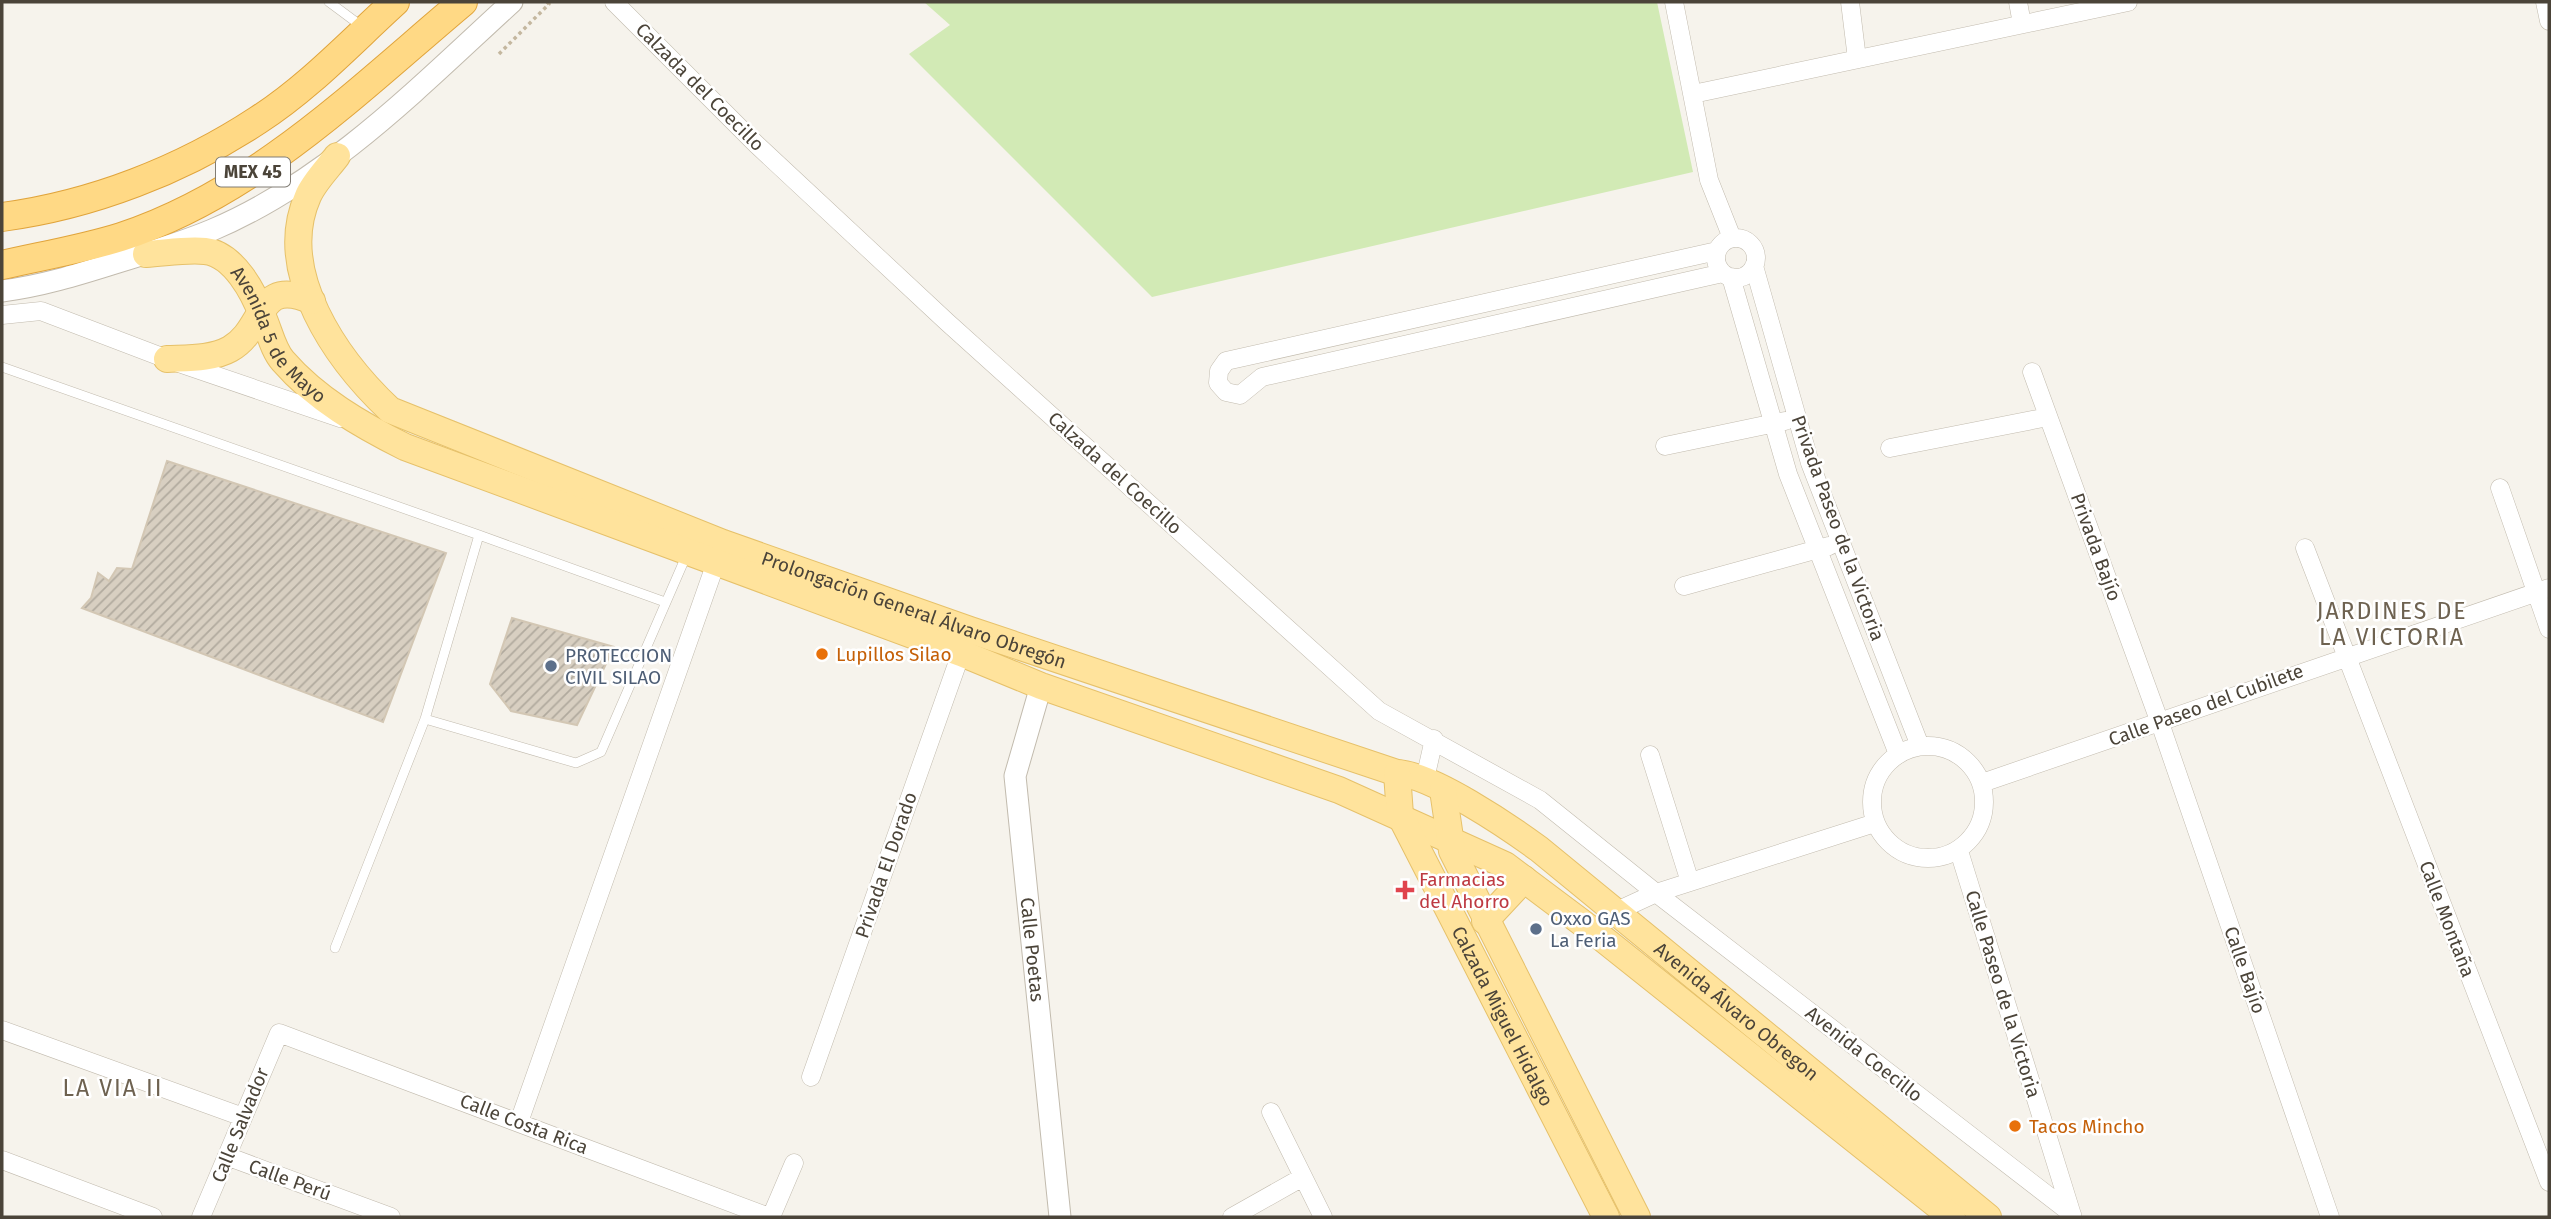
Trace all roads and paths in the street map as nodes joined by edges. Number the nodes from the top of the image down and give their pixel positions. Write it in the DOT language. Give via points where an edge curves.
graph roads {
  1 [pos="329,2"];
  2 [pos="395,2"];
  3 [pos="463,2"];
  4 [pos="512,2"];
  5 [pos="547,2"];
  6 [pos="614,2"];
  7 [pos="1674,2"];
  8 [pos="1850,2"];
  9 [pos="2018,2"];
  10 [pos="2128,2"];
  11 [pos="2544,2"];
  12 [pos="2549,21"];
  13 [pos="2022,24"];
  14 [pos="366,29"];
  15 [pos="499,54"];
  16 [pos="1857,59"];
  17 [pos="1693,94"];
  18 [pos="337,156"];
  19 [pos="2,217"];
  20 [pos="1732,238"];
  21 [pos="1717,251"];
  22 [pos="146,254"];
  23 [pos="2,265"];
  24 [pos="1754,267"];
  25 [pos="1727,275"];
  26 [pos="2,291"];
  27 [pos="312,300"];
  28 [pos="1496,300"];
  29 [pos="261,312"];
  30 [pos="2,314"];
  31 [pos="1502,323"];
  32 [pos="167,359"];
  33 [pos="2,368"];
  34 [pos="2032,372"];
  35 [pos="390,410"];
  36 [pos="2048,417"];
  37 [pos="1796,418"];
  38 [pos="1774,424"];
  39 [pos="361,425"];
  40 [pos="1665,446"];
  41 [pos="405,447"];
  42 [pos="1890,448"];
  43 [pos="2500,488"];
  44 [pos="479,535"];
  45 [pos="1840,540"];
  46 [pos="2305,548"];
  47 [pos="1819,551"];
  48 [pos="687,554"];
  49 [pos="720,554"];
  50 [pos="1684,586"];
  51 [pos="2543,590"];
  52 [pos="666,602"];
  53 [pos="2549,629"];
  54 [pos="961,653"];
  55 [pos="2344,656"];
  56 [pos="1041,686"];
  57 [pos="425,719"];
  58 [pos="2160,723"];
  59 [pos="1434,739"];
  60 [pos="1920,746"];
  61 [pos="1898,754"];
  62 [pos="1650,755"];
  63 [pos="1397,773"];
  64 [pos="1982,783"];
  65 [pos="1434,784"];
  66 [pos="1400,815"];
  67 [pos="1875,822"];
  68 [pos="1450,839"];
  69 [pos="1959,851"];
  70 [pos="1524,879"];
  71 [pos="1690,882"];
  72 [pos="1656,893"];
  73 [pos="1617,911"];
  74 [pos="1485,920"];
  75 [pos="1597,934"];
  76 [pos="335,948"];
  77 [pos="2,1030"];
  78 [pos="279,1033"];
  79 [pos="811,1077"];
  80 [pos="1271,1112"];
  81 [pos="243,1117"];
  82 [pos="519,1122"];
  83 [pos="229,1157"];
  84 [pos="2,1160"];
  85 [pos="794,1163"];
  86 [pos="1303,1177"];
  87 [pos="2549,1182"];
  88 [pos="2072,1216"];
  89 [pos="153,1217"];
  90 [pos="201,1217"];
  91 [pos="391,1217"];
  92 [pos="770,1217"];
  93 [pos="1060,1217"];
  94 [pos="1233,1217"];
  95 [pos="1323,1217"];
  96 [pos="1606,1217"];
  97 [pos="1637,1217"];
  98 [pos="1951,1217"];
  99 [pos="1988,1217"];
  100 [pos="2330,1217"];
  1 -- 14 [label="lane"];
  2 -- 14 [label="highway, MEX 45"];
  3 -- 23 [label="highway, MEX 45" via="295,144 231,186 122,237"];
  4 -- 18 [label="street, MEX 45"];
  5 -- 15 [label="path"];
  6 -- 59 [label="street, Calzada del Coecillo" via="756,144 927,303 1378,711"];
  7 -- 17 [label="street"];
  8 -- 16 [label="street"];
  9 -- 13 [label="street"];
  10 -- 13 [label="street"];
  11 -- 12 [label="street"];
  13 -- 16 [label="street"];
  14 -- 19 [label="highway, MEX 45" via="259,120 180,165 42,212"];
  16 -- 17 [label="street"];
  17 -- 20 [label="street" via="1709,180"];
  18 -- 22 [label="street, MEX 45" via="261,205 212,230"];
  18 -- 27 [label="main road, Avenida 5 de Mayo" via="308,195 299,227 298,257"];
  20 -- 21 [label="street"];
  20 -- 24 [label="street" via="1752,245"];
  21 -- 25 [label="street" via="1716,263"];
  21 -- 28 [label="street"];
  22 -- 26 [label="street, MEX 45" via="40,286"];
  22 -- 29 [label="main road, Avenida 5 de Mayo" via="207,251 228,261"];
  24 -- 25 [label="street" via="1748,274"];
  24 -- 37 [label="street, Privada Paseo de la Victoria"];
  25 -- 31 [label="street"];
  25 -- 38 [label="street, Privada Paseo de la Victoria"];
  27 -- 29 [label="main road" via="293,292 279,294"];
  27 -- 35 [label="main road, Avenida 5 de Mayo" via="341,354"];
  28 -- 31 [label="street"];
  28 -- 31 [label="street" via="1226,361 1218,383 1226,392 1240,395 1262,377"];
  29 -- 32 [label="main road" via="233,348 213,356"];
  29 -- 39 [label="main road, Avenida 5 de Mayo" via="281,359"];
  30 -- 32 [label="street" via="41,311"];
  32 -- 39 [label="street"];
  33 -- 44 [label="lane"];
  34 -- 36 [label="street, Privada Bajío"];
  35 -- 49 [label="main road, Prolongación General Álvaro Obregón"];
  36 -- 42 [label="street"];
  36 -- 58 [label="street, Privada Bajío"];
  37 -- 38 [label="street"];
  37 -- 45 [label="street, Privada Paseo de la Victoria"];
  38 -- 40 [label="street"];
  38 -- 47 [label="street, Privada Paseo de la Victoria" via="1788,474"];
  39 -- 41 [label="main road, Avenida 5 de Mayo"];
  41 -- 48 [label="main road, Prolongación General Álvaro Obregón"];
  43 -- 51 [label="street"];
  44 -- 52 [label="lane"];
  44 -- 57 [label="lane"];
  45 -- 47 [label="street"];
  45 -- 60 [label="street, Privada Paseo de la Victoria"];
  46 -- 55 [label="street, Calle Montaña"];
  47 -- 50 [label="street"];
  47 -- 61 [label="street, Privada Paseo de la Victoria"];
  48 -- 49 [label="main road, Prolongación General Álvaro Obregón"];
  48 -- 52 [label="lane"];
  49 -- 54 [label="main road, Prolongación General Álvaro Obregón"];
  49 -- 63 [label="main road, Prolongación General Álvaro Obregón" via="970,630"];
  49 -- 82 [label="street"];
  51 -- 53 [label="street"];
  51 -- 55 [label="street, Calle Paseo del Cubilete"];
  52 -- 57 [label="lane" via="601,752 576,763"];
  54 -- 56 [label="main road, Prolongación General Álvaro Obregón"];
  54 -- 79 [label="street, Privada El Dorado"];
  55 -- 58 [label="street, Calle Paseo del Cubilete"];
  55 -- 87 [label="street, Calle Montaña"];
  56 -- 66 [label="main road, Prolongación General Álvaro Obregón"];
  56 -- 93 [label="street, Calle Poetas" via="1015,776"];
  57 -- 76 [label="lane"];
  58 -- 64 [label="street, Calle Paseo del Cubilete"];
  58 -- 100 [label="street, Calle Bajío"];
  59 -- 65 [label="street"];
  59 -- 72 [label="street, Calzada del Coecillo" via="1540,800"];
  60 -- 61 [label="street"];
  60 -- 64 [label="street" via="1958,754 1973,766"];
  61 -- 67 [label="street" via="1875,784 1871,803"];
  62 -- 71 [label="street"];
  63 -- 65 [label="main road, Prolongación General Álvaro Obregón"];
  63 -- 66 [label="main road, Calzada Miguel Hidalgo"];
  64 -- 69 [label="street" via="1986,807 1979,829"];
  65 -- 68 [label="main road, Calzada Miguel Hidalgo"];
  65 -- 73 [label="main road, Avenida Álvaro Obregon" via="1505,824"];
  66 -- 68 [label="main road, Prolongación General Álvaro Obregón"];
  66 -- 96 [label="main road, Calzada Miguel Hidalgo"];
  67 -- 69 [label="street" via="1885,840 1902,853 1922,859"];
  67 -- 71 [label="street"];
  68 -- 70 [label="main road, Avenida Álvaro Obregon" via="1506,864"];
  68 -- 74 [label="main road, Calzada Miguel Hidalgo"];
  69 -- 88 [label="street, Calle Paseo de la Victoria"];
  70 -- 74 [label="main road"];
  70 -- 75 [label="main road, Avenida Álvaro Obregon"];
  71 -- 72 [label="street"];
  72 -- 73 [label="street"];
  72 -- 88 [label="street, Avenida Coecillo"];
  73 -- 75 [label="street"];
  73 -- 99 [label="main road, Avenida Álvaro Obregon"];
  74 -- 97 [label="main road, Calzada Miguel Hidalgo"];
  75 -- 98 [label="main road, Avenida Álvaro Obregon"];
  77 -- 81 [label="street"];
  78 -- 81 [label="street, Calle Salvador"];
  78 -- 82 [label="street, Calle Costa Rica"];
  80 -- 86 [label="street"];
  81 -- 83 [label="street, Calle Salvador"];
  82 -- 92 [label="street, Calle Costa Rica"];
  83 -- 90 [label="street, Calle Salvador"];
  83 -- 91 [label="street, Calle Perú"];
  84 -- 89 [label="street"];
  85 -- 92 [label="street"];
  86 -- 94 [label="street"];
  86 -- 95 [label="street"];
}
